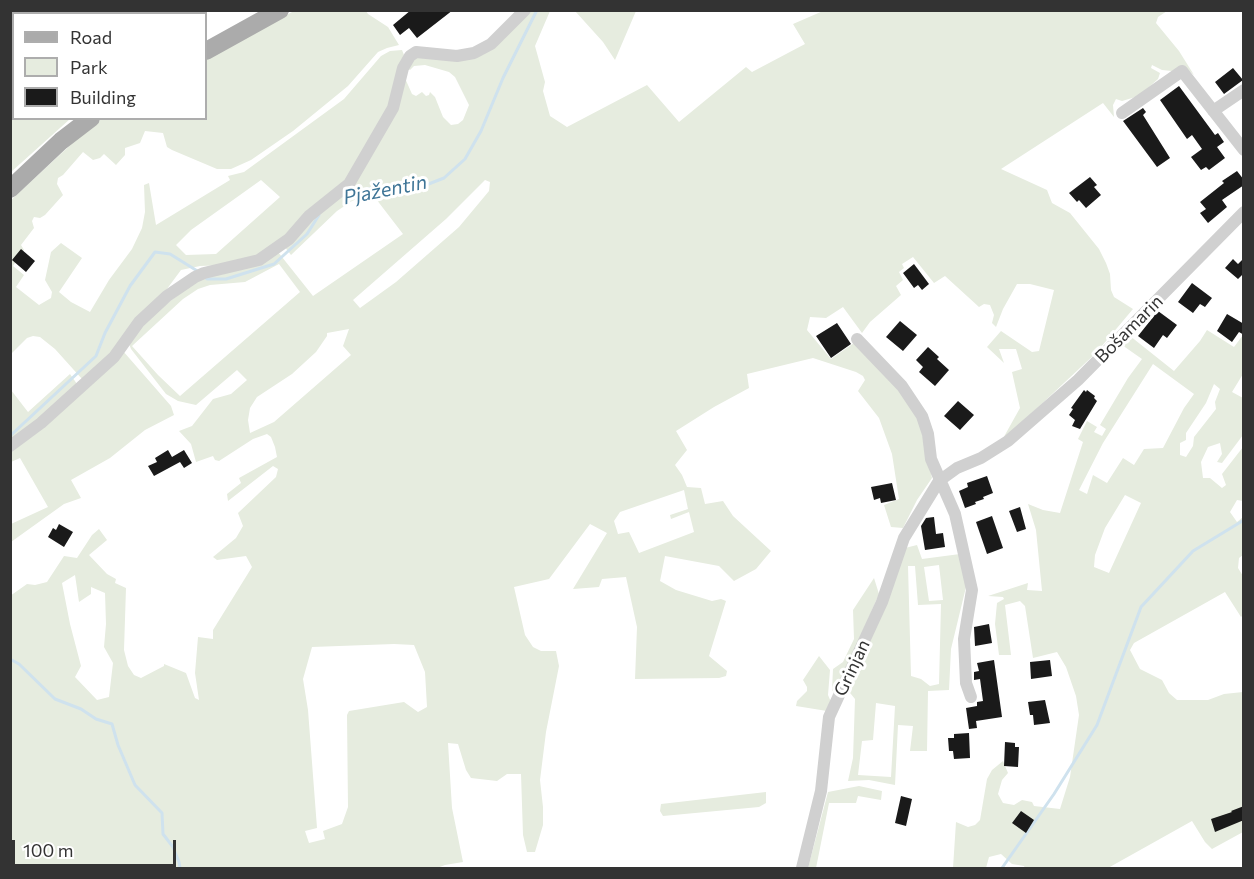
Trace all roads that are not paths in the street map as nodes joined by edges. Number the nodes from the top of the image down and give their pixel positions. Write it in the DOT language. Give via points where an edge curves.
graph roads {
  1 [pos="280,10"];
  2 [pos="525,10"];
  3 [pos="207,50"];
  4 [pos="1244,90"];
  5 [pos="1213,111"];
  6 [pos="1122,113"];
  7 [pos="88,120"];
  8 [pos="1244,150"];
  9 [pos="10,189"];
  10 [pos="1244,212"];
  11 [pos="857,339"];
  12 [pos="1008,441"];
  13 [pos="10,446"];
  14 [pos="939,480"];
  15 [pos="971,697"];
  16 [pos="802,868"];
  1 -- 3 [label="main road"];
  2 -- 13 [label="street" via="491,44 474,54 416,52 410,56 393,108 349,184 309,216 289,239 259,260 200,275 167,296 139,322 114,357"];
  4 -- 5 [label="street"];
  5 -- 6 [label="street" via="1182,71"];
  5 -- 8 [label="street"];
  7 -- 9 [label="main road"];
  10 -- 12 [label="street, Bošamarin" via="1078,380"];
  11 -- 14 [label="street" via="902,386 922,416"];
  12 -- 14 [label="street, Grinjan"];
  14 -- 15 [label="street" via="955,514 972,590 964,639 966,683"];
  14 -- 16 [label="street, Grinjan" via="904,538 882,602 830,717 821,791"];
}
